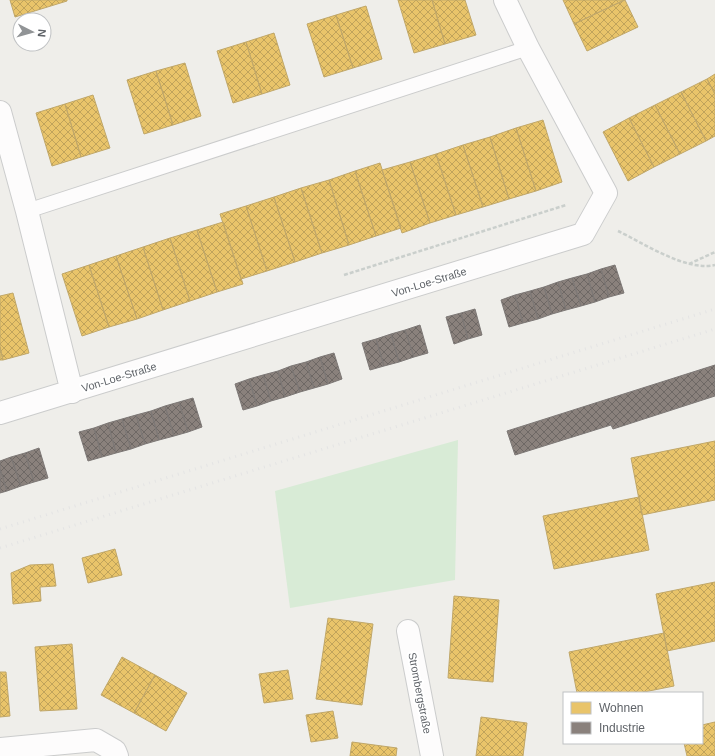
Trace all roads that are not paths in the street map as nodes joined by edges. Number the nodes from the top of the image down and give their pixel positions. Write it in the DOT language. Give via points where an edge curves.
graph roads {
  1 [pos="505,0"];
  2 [pos="528,48"];
  3 [pos="0,112"];
  4 [pos="27,211"];
  5 [pos="72,392"];
  6 [pos="0,413"];
  7 [pos="408,631"];
  8 [pos="0,749"];
  9 [pos="117,756"];
  10 [pos="432,756"];
  1 -- 2 [label="street, Von-Loe-Straße"];
  2 -- 4 [label="lane"];
  2 -- 5 [label="street, Von-Loe-Straße" via="606,193 584,234"];
  3 -- 4 [label="street, Von-Loe-Straße"];
  4 -- 5 [label="street, Von-Loe-Straße"];
  5 -- 6 [label="street, Von-Loe-Straße"];
  7 -- 10 [label="street, Strombergstraße"];
  8 -- 9 [label="street" via="96,740 115,751"];
}
